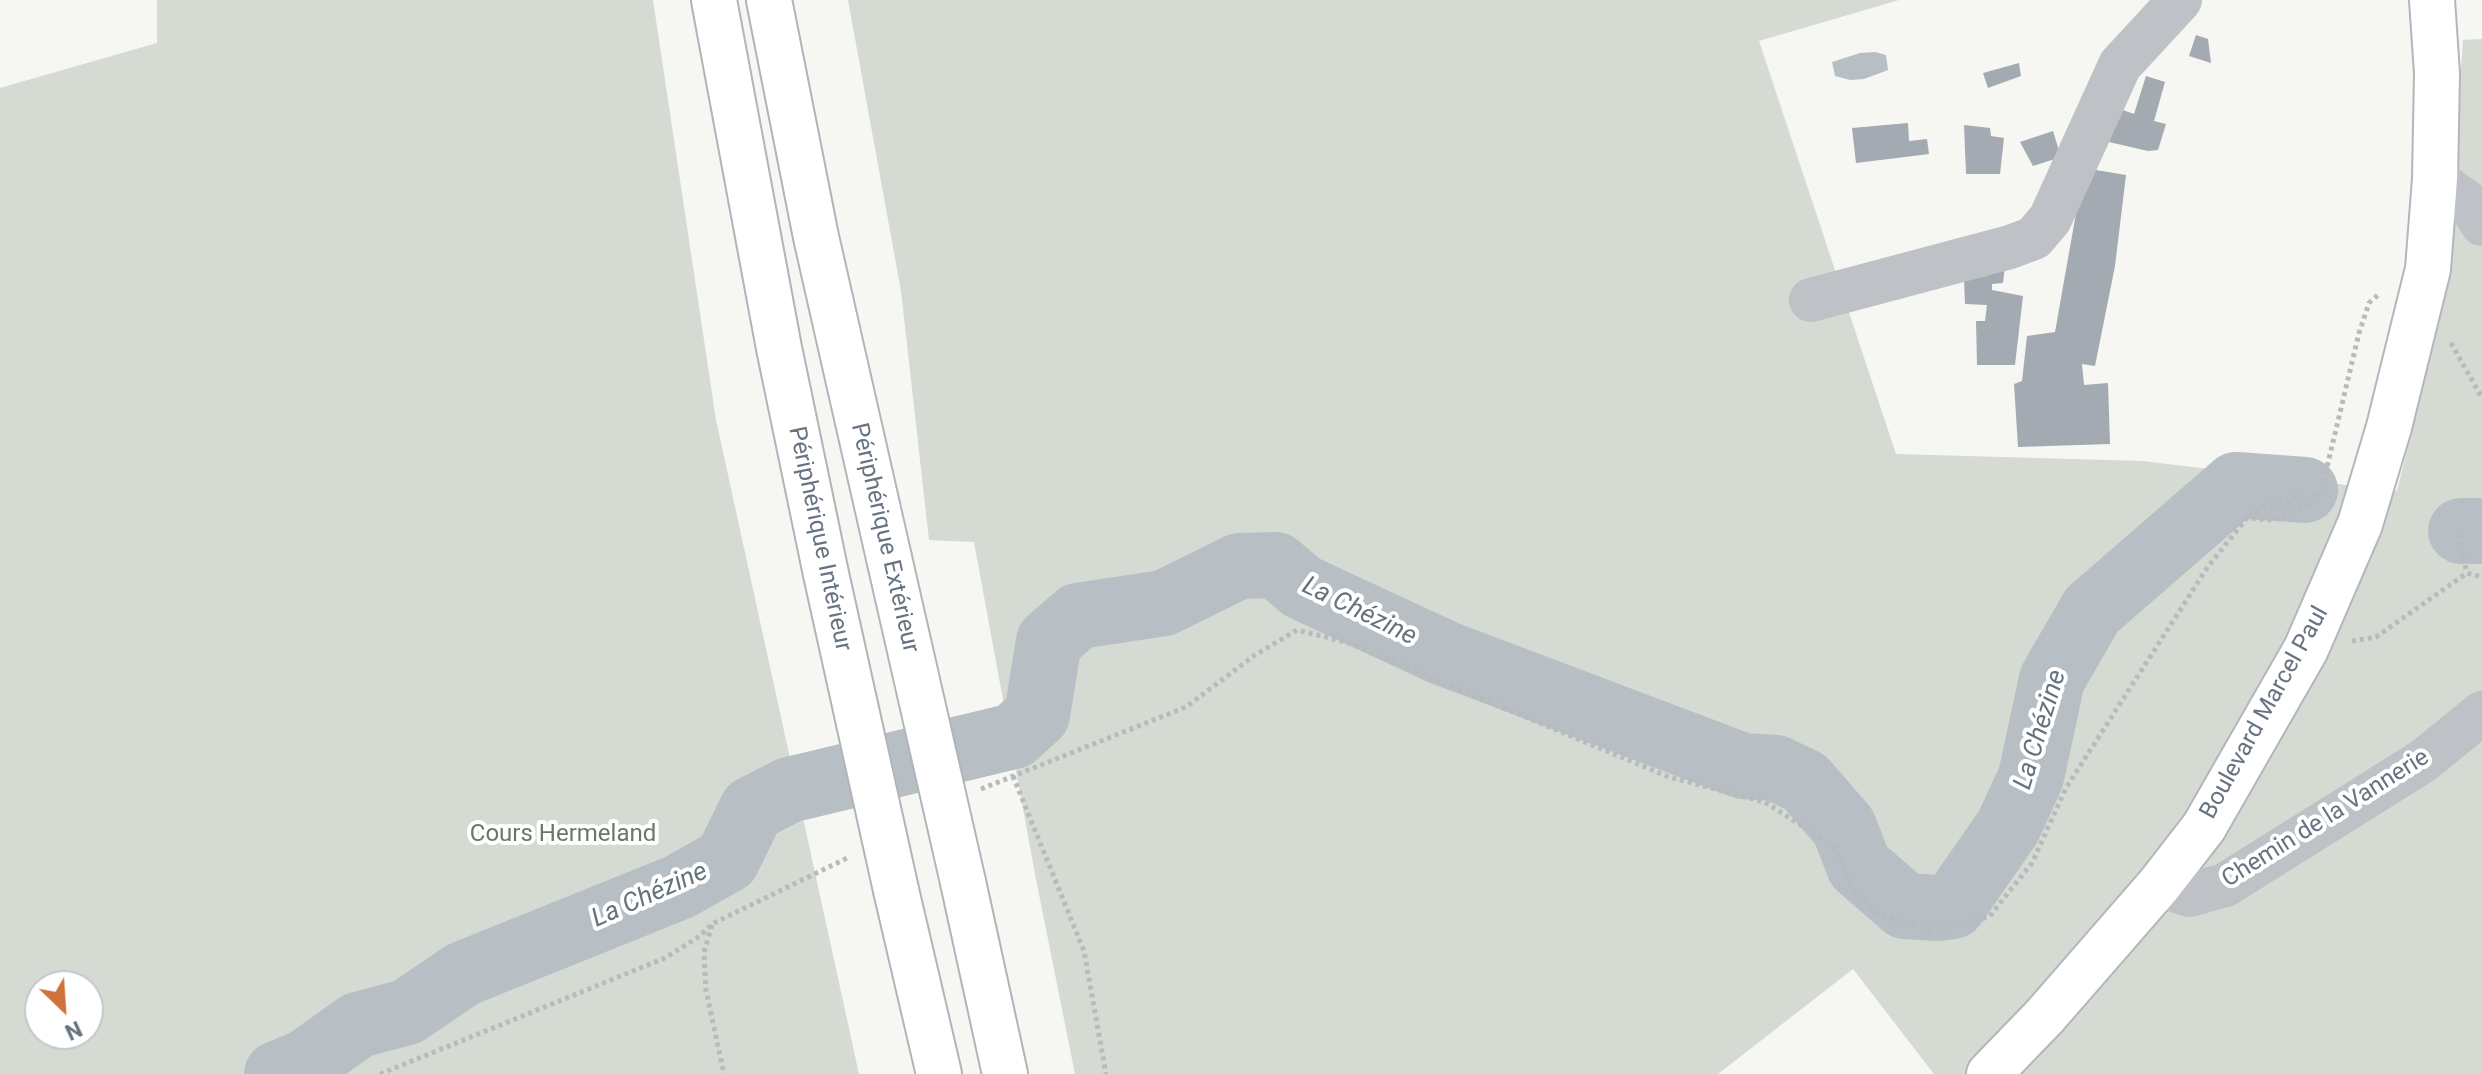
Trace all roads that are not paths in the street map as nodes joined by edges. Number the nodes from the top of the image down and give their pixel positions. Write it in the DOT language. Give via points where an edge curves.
graph roads {
  1 [pos="714,0"];
  2 [pos="769,0"];
  3 [pos="2180,0"];
  4 [pos="2432,0"];
  5 [pos="2435,179"];
  6 [pos="2482,224"];
  7 [pos="1811,300"];
  8 [pos="2482,713"];
  9 [pos="2159,885"];
  10 [pos="939,1074"];
  11 [pos="1005,1074"];
  12 [pos="1989,1074"];
  1 -- 10 [label="main road, Périphérique Intérieur, bridge" via="826,574"];
  2 -- 11 [label="main road, Périphérique Extérieur, bridge" via="819,252"];
  3 -- 7 [label="street" via="2120,65 2050,219 2034,238"];
  4 -- 5 [label="main road, Boulevard Marcel Paul"];
  5 -- 6 [label="street" via="2471,205"];
  5 -- 9 [label="main road, Boulevard Marcel Paul" via="2428,269 2360,524 2306,649 2204,827"];
  8 -- 9 [label="street, Chemin de la Vannerie" via="2423,761 2225,885 2189,895"];
  9 -- 12 [label="main road, Boulevard Marcel Paul"];
}
